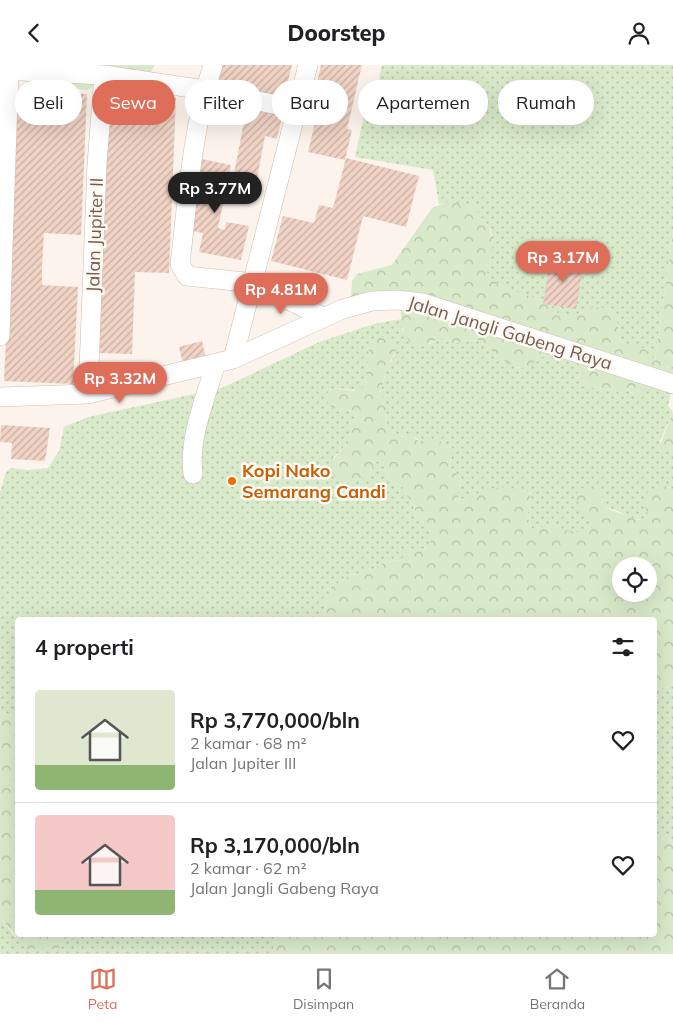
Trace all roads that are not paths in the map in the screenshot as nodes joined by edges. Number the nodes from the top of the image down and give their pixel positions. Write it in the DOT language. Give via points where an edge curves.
graph roads {
  1 [pos="213,65"];
  2 [pos="308,65"];
  3 [pos="4,70"];
  4 [pos="104,75"];
  5 [pos="208,80"];
  6 [pos="305,80"];
  7 [pos="185,88"];
  8 [pos="197,125"];
  9 [pos="294,125"];
  10 [pos="254,283"];
  11 [pos="322,317"];
  12 [pos="0,336"];
  13 [pos="225,361"];
  14 [pos="673,384"];
  15 [pos="88,394"];
  16 [pos="0,397"];
  17 [pos="192,474"];
  1 -- 5 [label="street"];
  2 -- 6 [label="street"];
  3 -- 4 [label="street"];
  3 -- 12 [label="street"];
  4 -- 7 [label="street"];
  4 -- 15 [label="street, Jalan Jupiter II"];
  8 -- 10 [label="street" via="180,264 187,276"];
  9 -- 10 [label="street"];
  10 -- 11 [label="street"];
  10 -- 13 [label="street"];
  11 -- 13 [label="street, Jalan Jangli Gabeng Raya"];
  11 -- 14 [label="street, Jalan Jangli Gabeng Raya" via="372,301 423,303"];
  13 -- 15 [label="street, Jalan Jangli Gabeng Raya"];
  13 -- 17 [label="street" via="197,430"];
  15 -- 16 [label="street, Jalan Jangli Gabeng Raya"];
}
